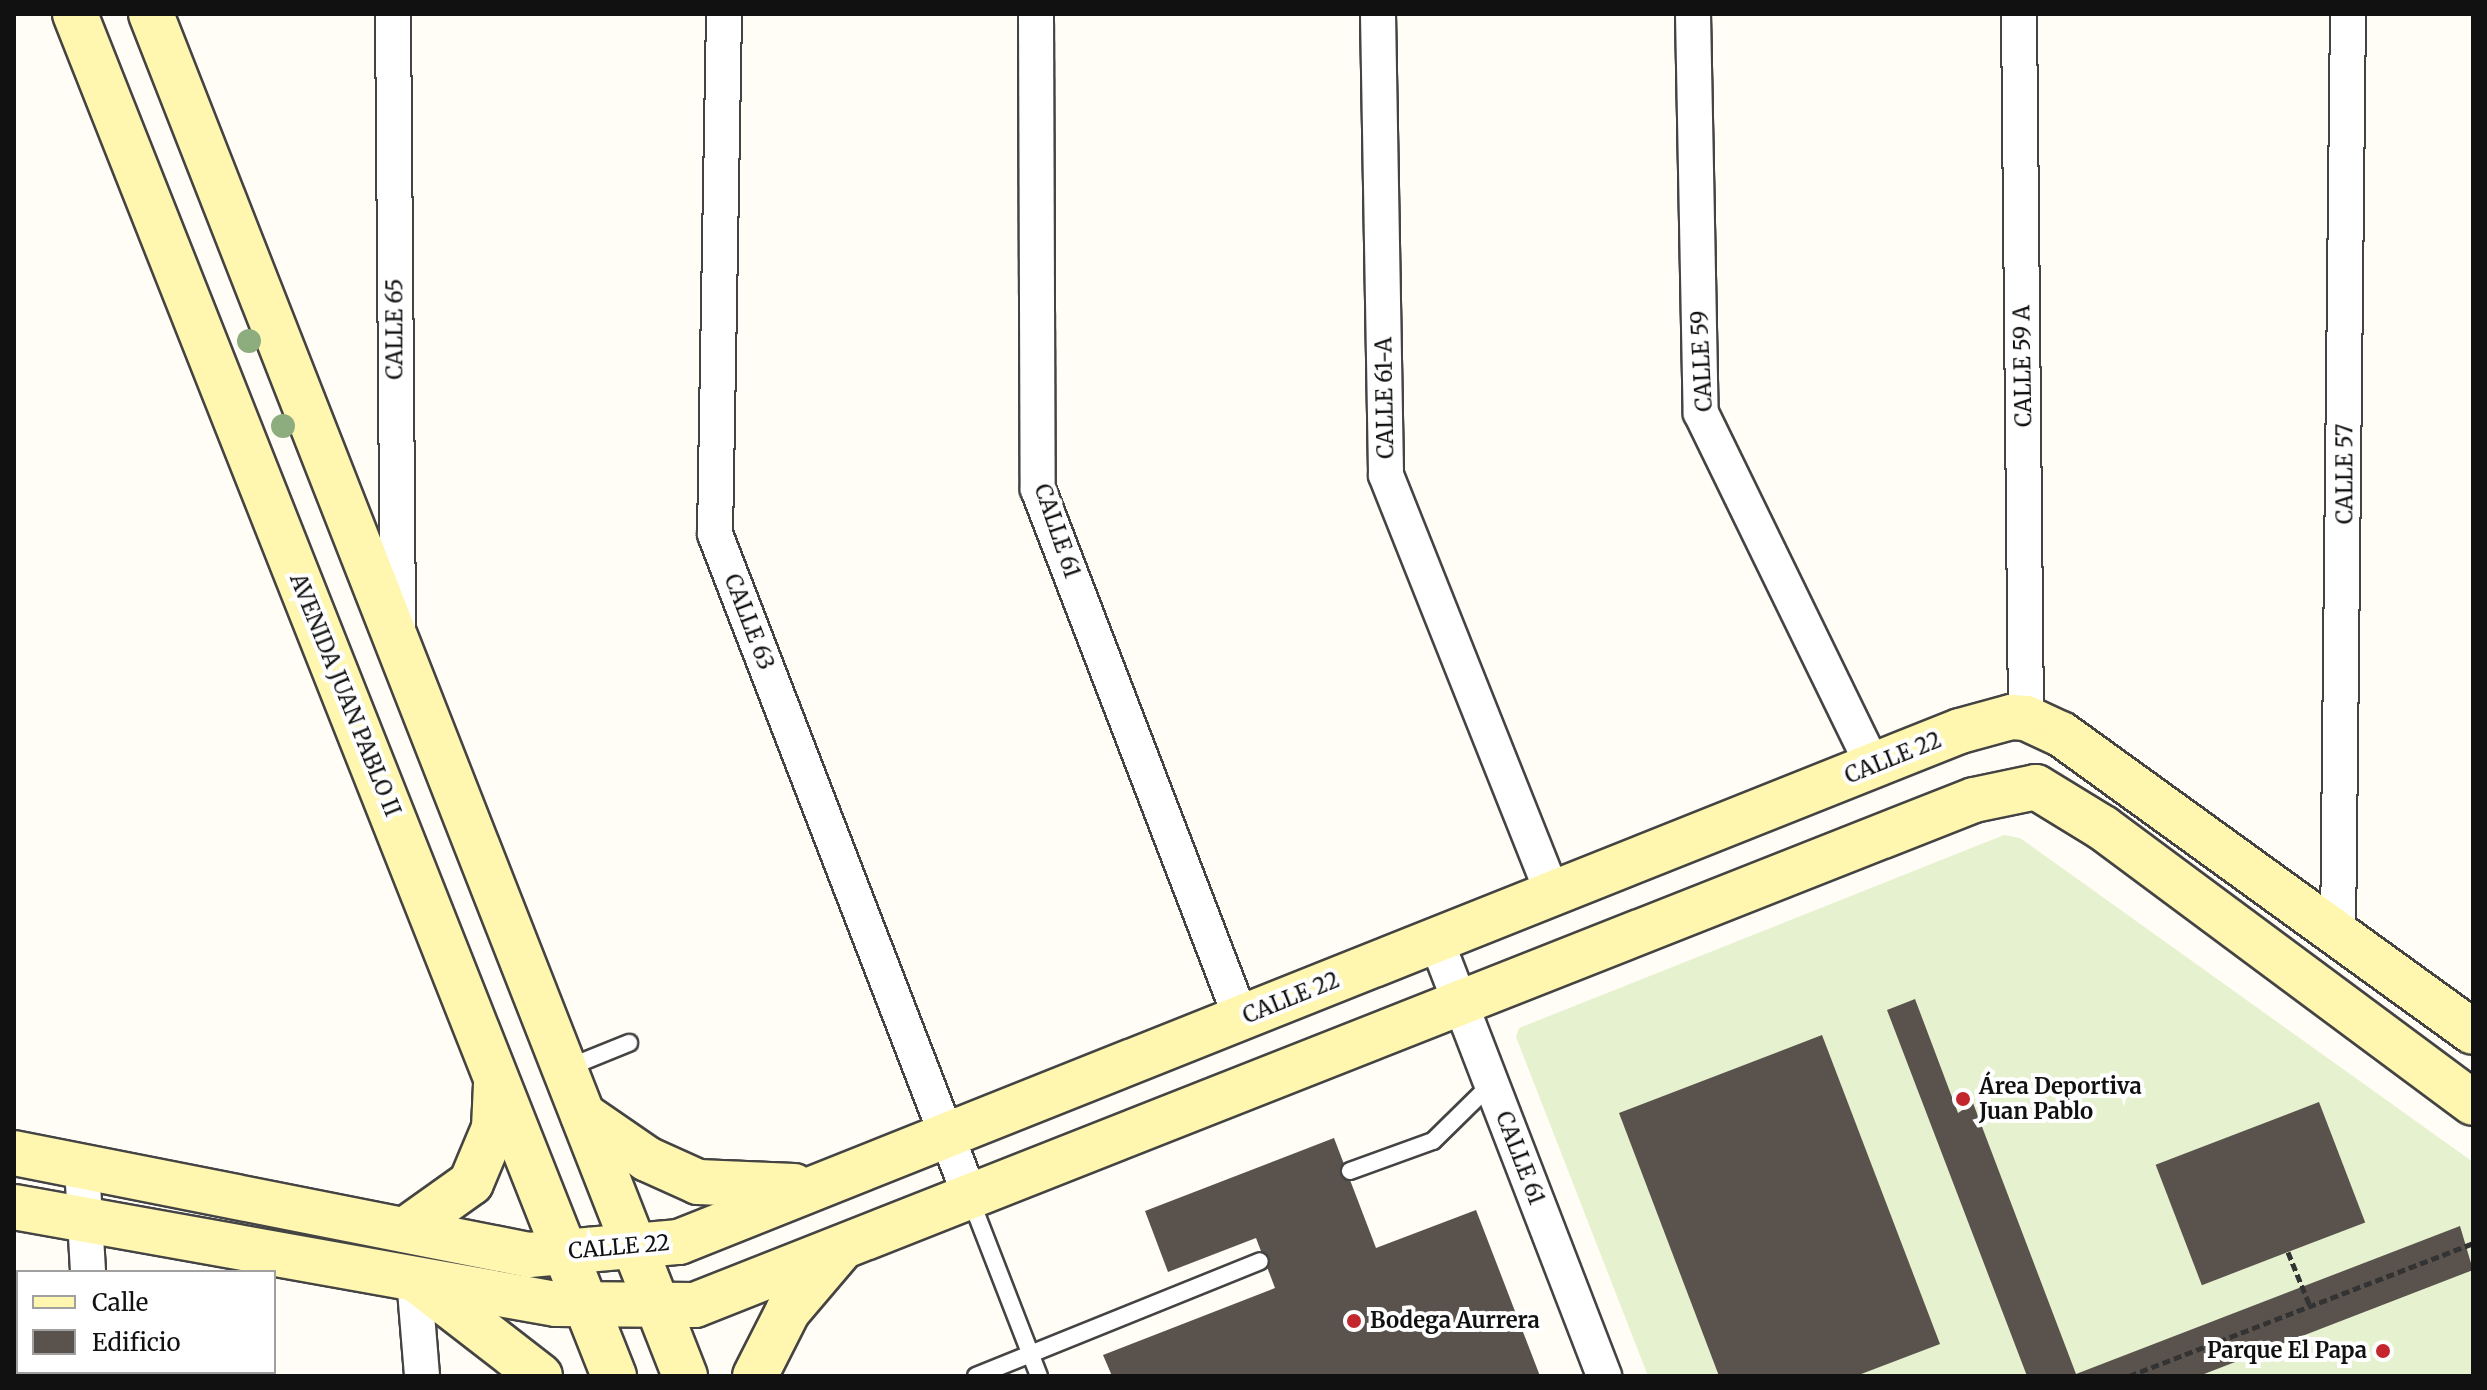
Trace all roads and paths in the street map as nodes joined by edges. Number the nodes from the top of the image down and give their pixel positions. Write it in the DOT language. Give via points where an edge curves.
graph roads {
  1 [pos="75,14"];
  2 [pos="151,14"];
  3 [pos="393,14"];
  4 [pos="724,14"];
  5 [pos="1036,14"];
  6 [pos="1378,14"];
  7 [pos="1693,14"];
  8 [pos="2019,14"];
  9 [pos="2348,14"];
  10 [pos="398,644"];
  11 [pos="2026,718"];
  12 [pos="1873,766"];
  13 [pos="1553,894"];
  14 [pos="2338,934"];
  15 [pos="1436,940"];
  16 [pos="1460,1003"];
  17 [pos="1241,1018"];
  18 [pos="2473,1032"];
  19 [pos="629,1043"];
  20 [pos="565,1069"];
  21 [pos="497,1078"];
  22 [pos="1491,1084"];
  23 [pos="2473,1103"];
  24 [pos="583,1115"];
  25 [pos="946,1136"];
  26 [pos="14,1153"];
  27 [pos="82,1167"];
  28 [pos="1350,1171"];
  29 [pos="824,1185"];
  30 [pos="970,1196"];
  31 [pos="14,1207"];
  32 [pos="83,1219"];
  33 [pos="405,1230"];
  34 [pos="2473,1243"];
  35 [pos="634,1247"];
  36 [pos="843,1247"];
  37 [pos="566,1252"];
  38 [pos="2288,1252"];
  39 [pos="1260,1261"];
  40 [pos="88,1270"];
  41 [pos="414,1278"];
  42 [pos="587,1304"];
  43 [pos="657,1305"];
  44 [pos="2310,1306"];
  45 [pos="1030,1354"];
  46 [pos="422,1376"];
  47 [pos="540,1376"];
  48 [pos="614,1376"];
  49 [pos="685,1376"];
  50 [pos="755,1376"];
  51 [pos="976,1376"];
  52 [pos="1039,1376"];
  53 [pos="1604,1376"];
  54 [pos="2129,1376"];
  1 -- 21 [label="street, AVENIDA JUAN PABLO II"];
  2 -- 10 [label="street"];
  3 -- 10 [label="street, CALLE 65"];
  4 -- 25 [label="street, CALLE 63" via="715,534"];
  5 -- 17 [label="street, CALLE 61" via="1038,489"];
  6 -- 13 [label="street, CALLE 61-A" via="1386,475"];
  7 -- 12 [label="street, CALLE 59" via="1701,413"];
  8 -- 11 [label="street, CALLE 59 A"];
  9 -- 14 [label="street, CALLE 57"];
  10 -- 20 [label="street"];
  11 -- 12 [label="street, CALLE 22" via="1960,731"];
  11 -- 14 [label="street" via="2072,742"];
  12 -- 13 [label="street, CALLE 22"];
  13 -- 15 [label="street, CALLE 22"];
  14 -- 18 [label="street"];
  15 -- 16 [label="street, CALLE 61"];
  15 -- 17 [label="street, CALLE 22"];
  16 -- 22 [label="street, CALLE 61"];
  16 -- 23 [label="street" via="1974,800 2036,787 2103,828"];
  16 -- 30 [label="street"];
  17 -- 25 [label="street, CALLE 22"];
  19 -- 20 [label="lane"];
  20 -- 24 [label="street"];
  21 -- 33 [label="street" via="494,1128 481,1166 453,1199"];
  21 -- 37 [label="street, AVENIDA JUAN PABLO II"];
  22 -- 28 [label="lane" via="1433,1141"];
  22 -- 53 [label="street, CALLE 61"];
  24 -- 29 [label="street" via="647,1159 698,1182 762,1188"];
  24 -- 35 [label="street"];
  25 -- 29 [label="street, CALLE 22"];
  25 -- 30 [label="street, CALLE 63"];
  26 -- 27 [label="street, CALLE 22"];
  27 -- 32 [label="street"];
  27 -- 33 [label="street, CALLE 22"];
  29 -- 35 [label="street, CALLE 22" via="679,1242"];
  30 -- 36 [label="street"];
  30 -- 45 [label="lane"];
  31 -- 32 [label="street"];
  32 -- 40 [label="street"];
  32 -- 41 [label="street"];
  33 -- 37 [label="street, CALLE 22" via="529,1255"];
  34 -- 44 [label="path"];
  35 -- 37 [label="street, CALLE 22"];
  35 -- 43 [label="street"];
  36 -- 43 [label="street" via="695,1305"];
  36 -- 50 [label="street" via="788,1311"];
  37 -- 42 [label="street, AVENIDA JUAN PABLO II"];
  38 -- 44 [label="path"];
  39 -- 45 [label="lane"];
  41 -- 42 [label="street" via="556,1304"];
  41 -- 46 [label="street"];
  41 -- 47 [label="street"];
  42 -- 43 [label="street"];
  42 -- 48 [label="street, AVENIDA JUAN PABLO II"];
  43 -- 49 [label="street"];
  44 -- 54 [label="path"];
  45 -- 51 [label="lane"];
  45 -- 52 [label="lane"];
}
